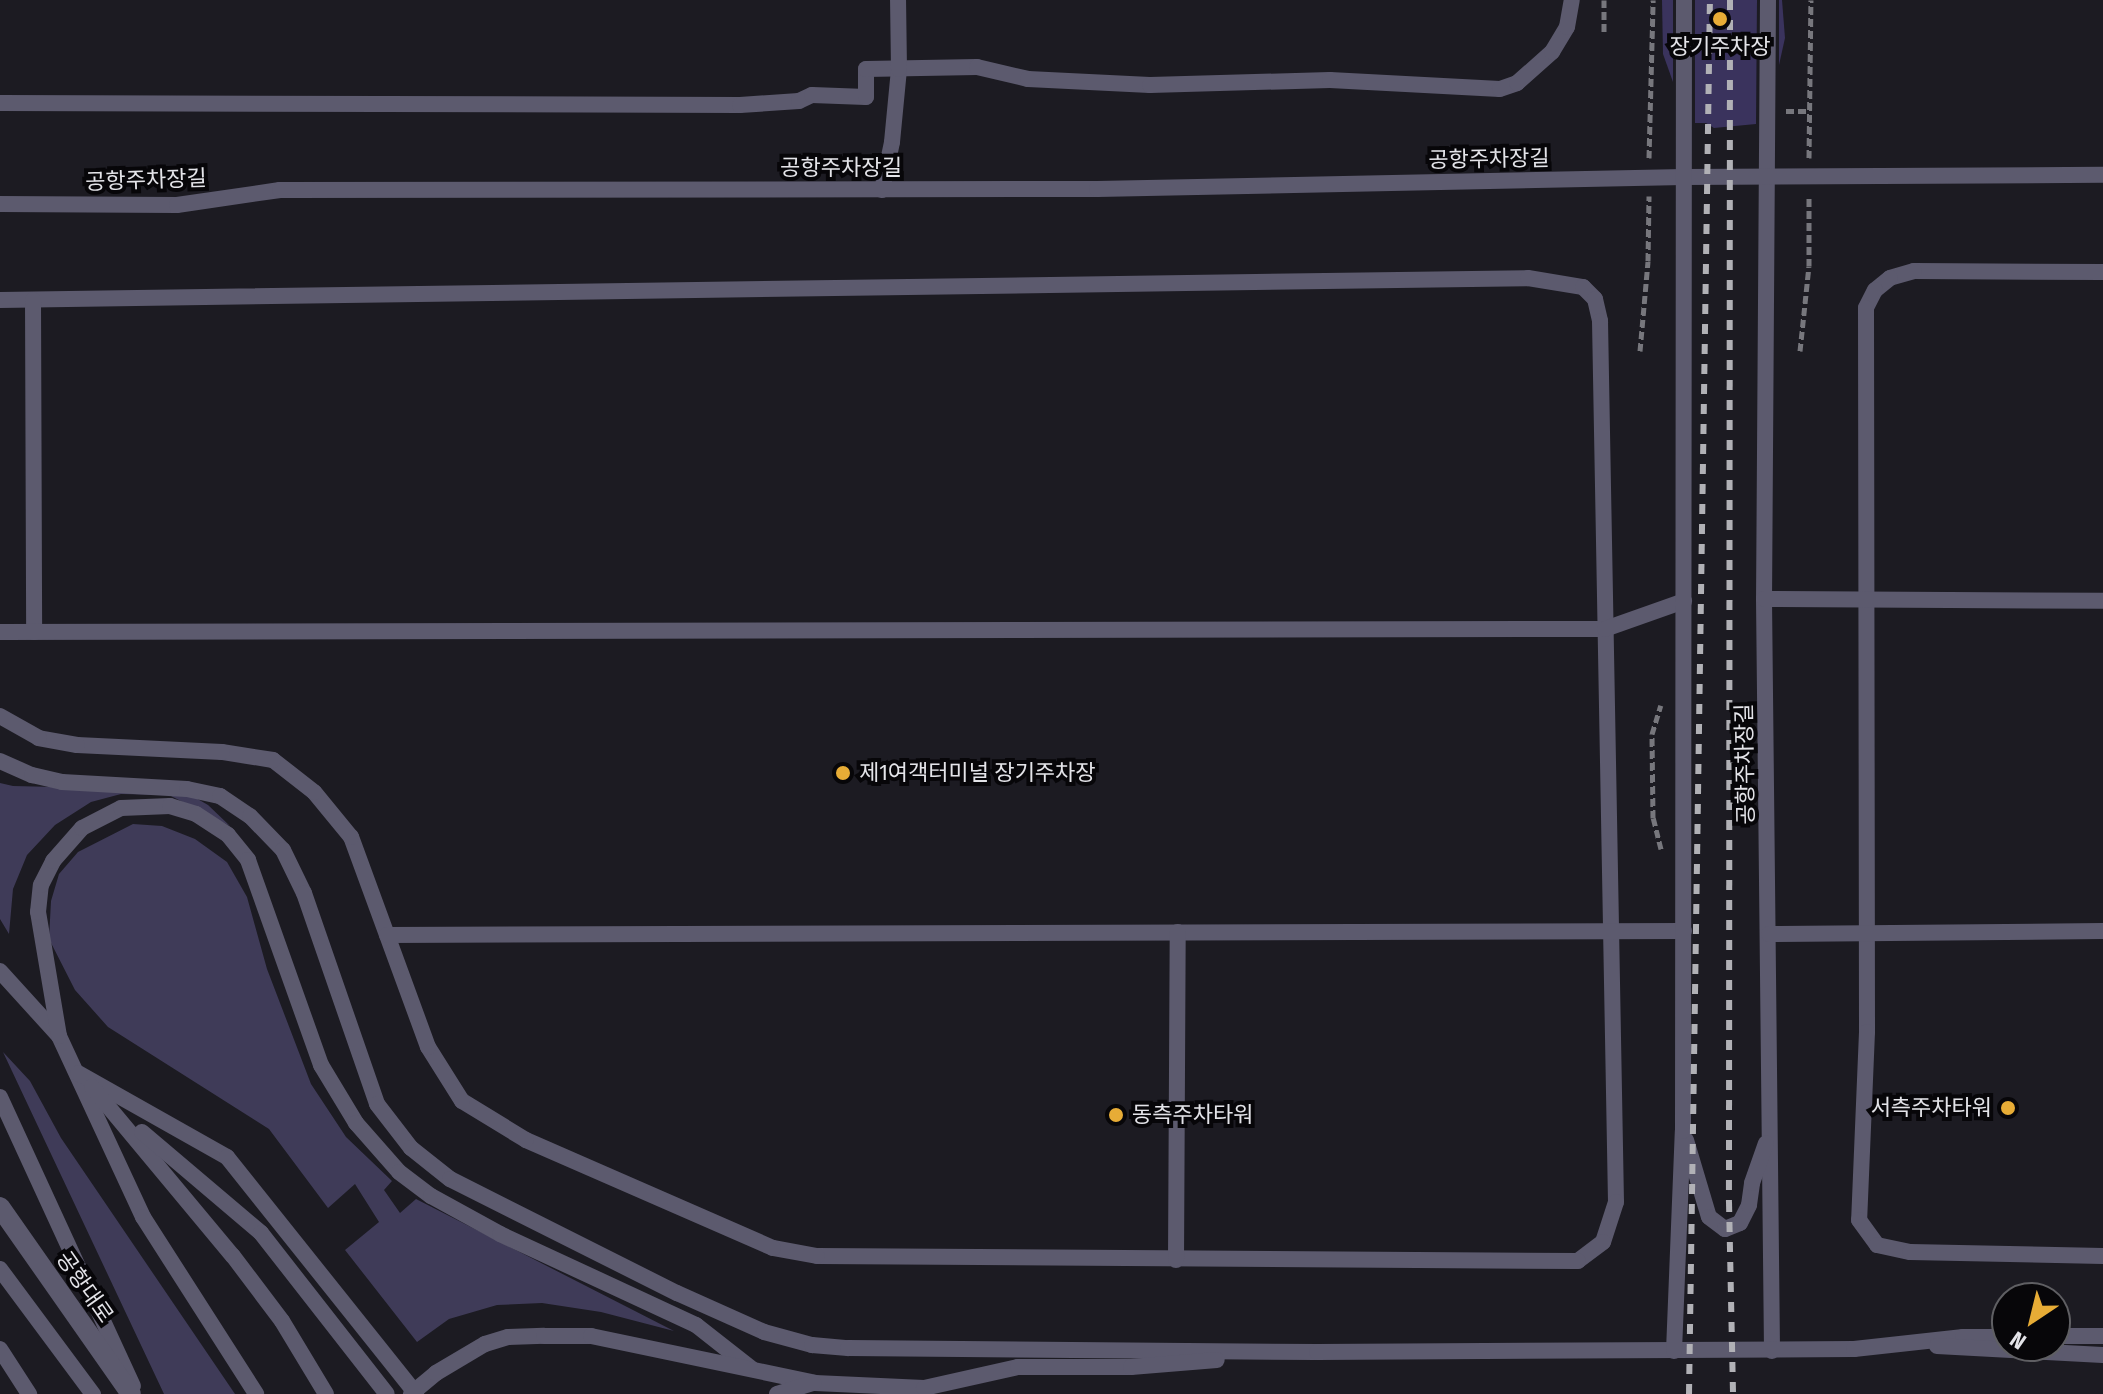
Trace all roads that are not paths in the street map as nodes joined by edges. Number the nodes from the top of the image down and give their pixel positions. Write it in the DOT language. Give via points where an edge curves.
graph roads {
  1 [pos="898,0"];
  2 [pos="1572,0"];
  3 [pos="1684,0"];
  4 [pos="1768,0"];
  5 [pos="899,69"];
  6 [pos="0,103"];
  7 [pos="2103,175"];
  8 [pos="1684,177"];
  9 [pos="1768,177"];
  10 [pos="882,190"];
  11 [pos="0,204"];
  12 [pos="2103,272"];
  13 [pos="0,300"];
  14 [pos="33,300"];
  15 [pos="1764,599"];
  16 [pos="1866,599"];
  17 [pos="1684,601"];
  18 [pos="2103,601"];
  19 [pos="1605,629"];
  20 [pos="0,632"];
  21 [pos="34,632"];
  22 [pos="0,716"];
  23 [pos="0,761"];
  24 [pos="1611,931"];
  25 [pos="1684,931"];
  26 [pos="2103,931"];
  27 [pos="1178,932"];
  28 [pos="1864,933"];
  29 [pos="1769,934"];
  30 [pos="387,935"];
  31 [pos="0,971"];
  32 [pos="59,1036"];
  33 [pos="78,1073"];
  34 [pos="0,1097"];
  35 [pos="110,1105"];
  36 [pos="1683,1131"];
  37 [pos="1769,1133"];
  38 [pos="0,1207"];
  39 [pos="2103,1256"];
  40 [pos="1176,1260"];
  41 [pos="0,1269"];
  42 [pos="282,1321"];
  43 [pos="2071,1336"];
  44 [pos="2103,1336"];
  45 [pos="1991,1338"];
  46 [pos="1916,1343"];
  47 [pos="0,1349"];
  48 [pos="1674,1351"];
  49 [pos="1772,1351"];
  50 [pos="1317,1352"];
  51 [pos="2103,1355"];
  52 [pos="752,1369"];
  53 [pos="815,1383"];
  54 [pos="924,1388"];
  55 [pos="29,1394"];
  56 [pos="93,1394"];
  57 [pos="134,1394"];
  58 [pos="256,1394"];
  59 [pos="326,1394"];
  60 [pos="337,1394"];
  61 [pos="387,1394"];
  62 [pos="414,1394"];
  63 [pos="777,1394"];
  64 [pos="943,1394"];
  1 -- 5 [label="lane"];
  2 -- 5 [label="lane" via="1567,27 1552,52 1527,77 1500,89 1330,80 1150,85 1028,79 977,67"];
  3 -- 8 [label="lane"];
  4 -- 9 [label="lane, 공항주차장길"];
  5 -- 6 [label="lane" via="866,69 866,97 812,95 799,101 740,105"];
  5 -- 10 [label="lane"];
  7 -- 9 [label="lane, 공항주차장길"];
  8 -- 9 [label="lane, 공항주차장길"];
  8 -- 10 [label="lane, 공항주차장길"];
  8 -- 17 [label="lane"];
  9 -- 15 [label="lane, 공항주차장길"];
  10 -- 11 [label="lane, 공항주차장길" via="280,190 177,205"];
  12 -- 16 [label="lane" via="1914,271 1890,278 1875,290 1866,308"];
  13 -- 14 [label="lane"];
  14 -- 19 [label="lane" via="1560,281 1583,287 1595,299 1600,321"];
  14 -- 21 [label="lane"];
  15 -- 16 [label="lane"];
  15 -- 29 [label="lane, 공항주차장길"];
  16 -- 18 [label="lane"];
  16 -- 28 [label="lane"];
  17 -- 19 [label="lane"];
  17 -- 25 [label="lane"];
  19 -- 21 [label="lane"];
  19 -- 24 [label="lane"];
  20 -- 21 [label="lane"];
  22 -- 30 [label="lane" via="39,738 77,745 222,752 273,760 314,792 351,837"];
  23 -- 50 [label="lane" via="62,782 187,789 220,796 250,816 283,850 304,893 377,1104 411,1148 450,1179 720,1313 764,1332 848,1348"];
  24 -- 25 [label="lane"];
  24 -- 27 [label="lane"];
  24 -- 40 [label="lane" via="1616,1202 1603,1242 1578,1261"];
  25 -- 36 [label="lane"];
  26 -- 28 [label="lane"];
  27 -- 30 [label="lane"];
  27 -- 40 [label="lane"];
  28 -- 29 [label="lane"];
  28 -- 39 [label="lane" via="1867,1032 1859,1220 1877,1245 1910,1252"];
  29 -- 37 [label="lane, 공항주차장길"];
  30 -- 40 [label="lane" via="428,1047 462,1101 526,1140 773,1248 817,1256"];
  31 -- 32 [label="lane"];
  32 -- 33 [label="lane"];
  32 -- 52 [label="lane" via="38,912 41,885 53,861 82,828 121,808 170,806 196,814 228,835 248,860 321,1065 356,1123 392,1165 431,1196 500,1234 696,1325"];
  33 -- 35 [label="lane"];
  33 -- 58 [label="lane" via="143,1217"];
  33 -- 62 [label="lane" via="227,1157"];
  34 -- 57 [label="lane"];
  35 -- 42 [label="lane"];
  35 -- 61 [label="lane" via="261,1233"];
  36 -- 37 [label="lane" via="1709,1217 1725,1229 1740,1223 1749,1205"];
  36 -- 48 [label="lane"];
  37 -- 49 [label="lane, 공항주차장길"];
  38 -- 57 [label="street, 공항대로"];
  41 -- 56 [label="lane"];
  42 -- 59 [label="lane"];
  42 -- 60 [label="lane"];
  43 -- 44 [label="lane"];
  45 -- 46 [label="lane"];
  46 -- 49 [label="lane"];
  46 -- 51 [label="lane"];
  47 -- 55 [label="lane"];
  48 -- 49 [label="lane"];
  48 -- 50 [label="lane"];
  50 -- 54 [label="lane" via="1131,1367 1018,1367"];
  52 -- 53 [label="lane"];
  52 -- 62 [label="lane" via="591,1336 508,1337 463,1356"];
  53 -- 54 [label="lane"];
  53 -- 63 [label="lane"];
  54 -- 64 [label="lane"];
}
